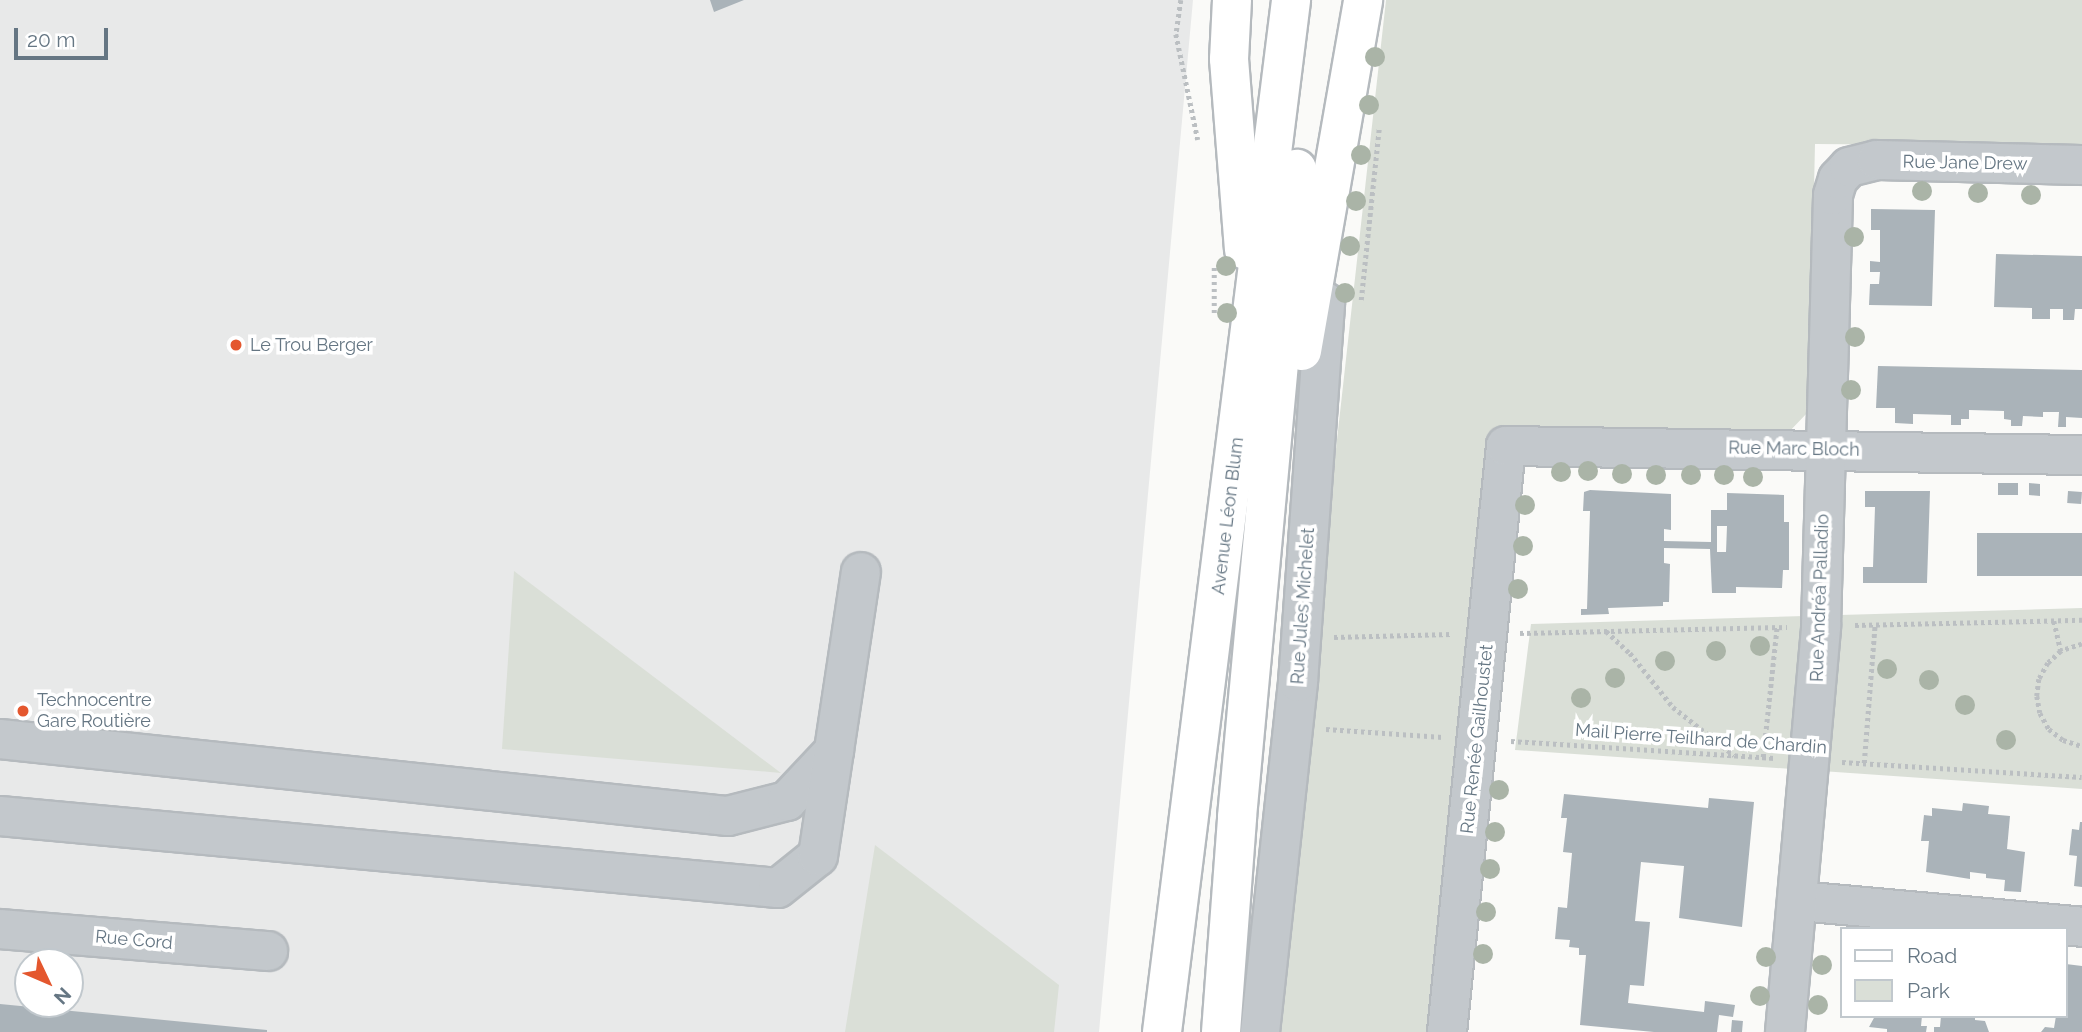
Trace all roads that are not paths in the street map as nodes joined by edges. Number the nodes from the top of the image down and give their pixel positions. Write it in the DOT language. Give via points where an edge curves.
graph roads {
  1 [pos="1232,0"];
  2 [pos="1291,0"];
  3 [pos="1312,0"];
  4 [pos="1363,0"];
  5 [pos="2082,165"];
  6 [pos="1849,167"];
  7 [pos="1333,179"];
  8 [pos="1295,324"];
  9 [pos="1247,370"];
  10 [pos="1506,446"];
  11 [pos="1826,450"];
  12 [pos="2082,455"];
  13 [pos="861,572"];
  14 [pos="0,739"];
  15 [pos="834,751"];
  16 [pos="0,816"];
  17 [pos="1799,901"];
  18 [pos="2082,927"];
  19 [pos="0,929"];
  20 [pos="268,951"];
  21 [pos="1162,1032"];
  22 [pos="1221,1032"];
  23 [pos="1260,1032"];
  24 [pos="1447,1032"];
  25 [pos="1785,1032"];
  1 -- 9 [label="main road" via="1230,59 1244,246"];
  2 -- 9 [label="main road, Avenue Léon Blum"];
  3 -- 8 [label="main road, Avenue Léon Blum"];
  4 -- 7 [label="main road"];
  5 -- 6 [label="street, Rue Jane Drew" via="1877,160"];
  6 -- 11 [label="street, Rue Andréa Palladio" via="1838,179 1833,195"];
  7 -- 8 [label="main road"];
  7 -- 23 [label="street, Rue Jules Michelet" via="1298,682"];
  8 -- 22 [label="main road, Avenue Léon Blum" via="1237,817"];
  9 -- 21 [label="main road, Avenue Léon Blum"];
  10 -- 11 [label="street, Rue Marc Bloch"];
  10 -- 24 [label="street, Rue Renée Gailhoustet"];
  11 -- 12 [label="street, Rue Marc Bloch"];
  11 -- 17 [label="street, Rue Andréa Palladio" via="1821,626"];
  13 -- 15 [label="street"];
  14 -- 15 [label="street" via="728,816 787,801"];
  15 -- 16 [label="street" via="818,856 778,888"];
  17 -- 18 [label="street"];
  17 -- 25 [label="street, Rue Andréa Palladio"];
  19 -- 20 [label="street, Rue Cord"];
}
